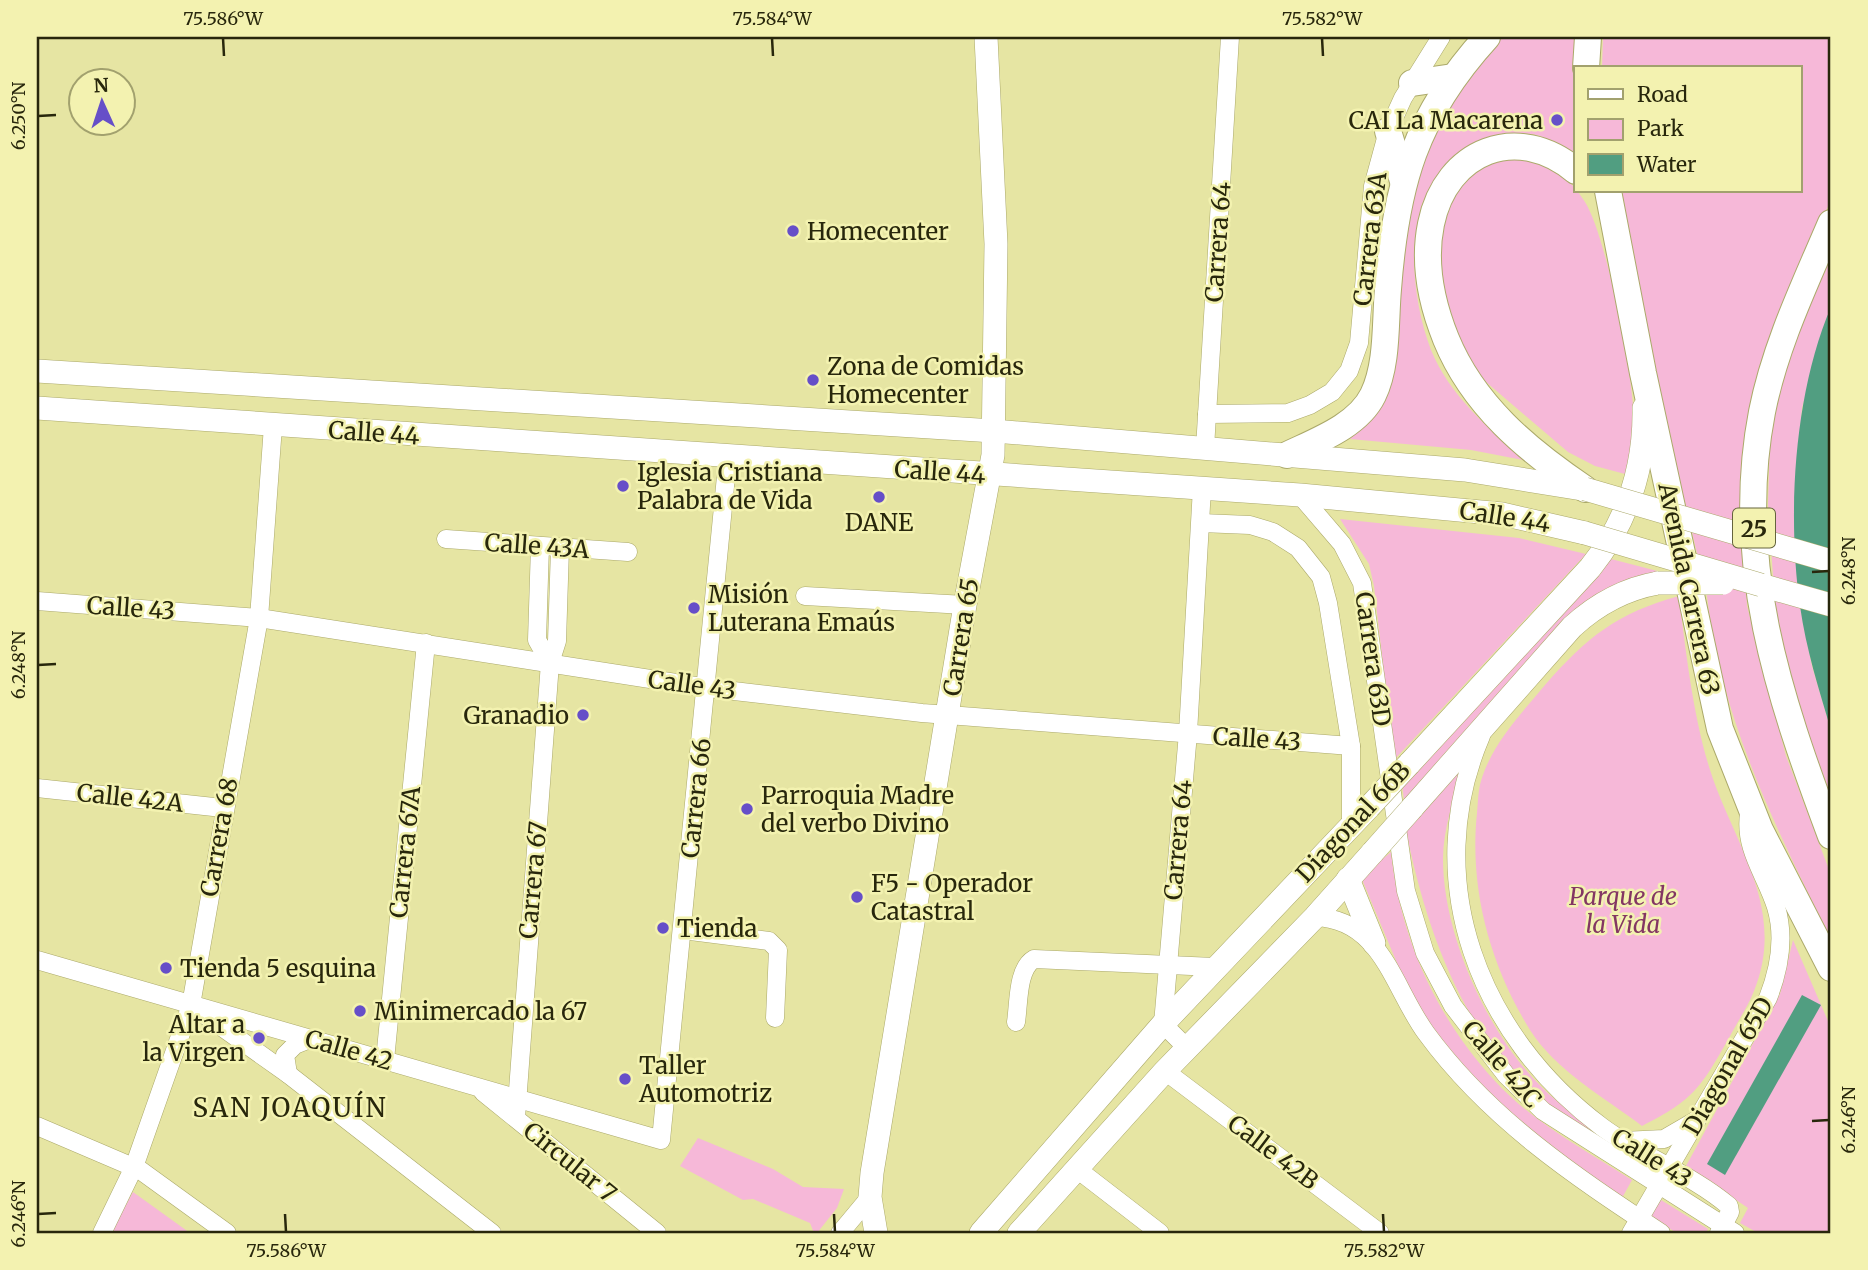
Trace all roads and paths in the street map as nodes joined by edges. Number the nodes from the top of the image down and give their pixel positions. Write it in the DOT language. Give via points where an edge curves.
graph roads {
  1 [pos="986,37"];
  2 [pos="1230,37"];
  3 [pos="1441,37"];
  4 [pos="1487,37"];
  5 [pos="1588,37"];
  6 [pos="1586,66"];
  7 [pos="1453,77"];
  8 [pos="1412,83"];
  9 [pos="1388,131"];
  10 [pos="1574,170"];
  11 [pos="1403,181"];
  12 [pos="1593,192"];
  13 [pos="1608,192"];
  14 [pos="1614,218"];
  15 [pos="1831,223"];
  16 [pos="37,371"];
  17 [pos="1643,373"];
  18 [pos="37,408"];
  19 [pos="1207,414"];
  20 [pos="273,426"];
  21 [pos="994,431"];
  22 [pos="1205,448"];
  23 [pos="1287,455"];
  24 [pos="728,456"];
  25 [pos="990,475"];
  26 [pos="1202,488"];
  27 [pos="1585,489"];
  28 [pos="1300,495"];
  29 [pos="1201,523"];
  30 [pos="446,539"];
  31 [pos="540,546"];
  32 [pos="560,548"];
  33 [pos="628,552"];
  34 [pos="1831,561"];
  35 [pos="1761,585"];
  36 [pos="805,596"];
  37 [pos="37,601"];
  38 [pos="965,605"];
  39 [pos="1831,605"];
  40 [pos="259,618"];
  41 [pos="426,643"];
  42 [pos="550,663"];
  43 [pos="708,688"];
  44 [pos="948,715"];
  45 [pos="1486,724"];
  46 [pos="1188,733"];
  47 [pos="1351,746"];
  48 [pos="37,788"];
  49 [pos="1749,807"];
  50 [pos="223,808"];
  51 [pos="1351,826"];
  52 [pos="1831,835"];
  53 [pos="1398,843"];
  54 [pos="1348,879"];
  55 [pos="1315,917"];
  56 [pos="683,930"];
  57 [pos="1374,943"];
  58 [pos="1169,944"];
  59 [pos="37,960"];
  60 [pos="1167,967"];
  61 [pos="1187,967"];
  62 [pos="1214,967"];
  63 [pos="1831,968"];
  64 [pos="191,1005"];
  65 [pos="775,1018"];
  66 [pos="1016,1022"];
  67 [pos="1163,1024"];
  68 [pos="310,1039"];
  69 [pos="1187,1048"];
  70 [pos="385,1060"];
  71 [pos="1165,1071"];
  72 [pos="288,1074"];
  73 [pos="475,1086"];
  74 [pos="516,1098"];
  75 [pos="1700,1116"];
  76 [pos="516,1117"];
  77 [pos="37,1127"];
  78 [pos="661,1140"];
  79 [pos="1623,1141"];
  80 [pos="134,1167"];
  81 [pos="1077,1169"];
  82 [pos="1669,1169"];
  83 [pos="1659,1186"];
  84 [pos="870,1197"];
  85 [pos="1635,1226"];
  86 [pos="1727,1226"];
  87 [pos="102,1233"];
  88 [pos="228,1233"];
  89 [pos="492,1233"];
  90 [pos="657,1233"];
  91 [pos="840,1233"];
  92 [pos="876,1233"];
  93 [pos="981,1233"];
  94 [pos="1019,1233"];
  95 [pos="1160,1233"];
  96 [pos="1380,1233"];
  97 [pos="1661,1233"];
  1 -- 21 [label="main road, Carrera 65" via="996,244"];
  2 -- 19 [label="street, Carrera 64"];
  3 -- 8 [label="street, Carrera 63A"];
  4 -- 7 [label="highway"];
  5 -- 6 [label="highway"];
  7 -- 8 [label="highway"];
  7 -- 11 [label="highway" via="1418,139"];
  8 -- 9 [label="street, Carrera 63A"];
  9 -- 11 [label="highway"];
  9 -- 19 [label="street, Carrera 63A" via="1370,205 1359,343 1349,372 1332,391 1288,413"];
  10 -- 27 [label="highway" via="1553,154 1529,146 1500,147 1473,158 1455,173 1436,205 1427,263 1439,319 1463,374 1517,439"];
  11 -- 23 [label="highway" via="1392,233 1380,372 1373,396 1350,421"];
  12 -- 14 [label="highway"];
  13 -- 14 [label="highway, Avenida Carrera 63"];
  14 -- 17 [label="highway, Avenida Carrera 63"];
  15 -- 52 [label="highway, 25" via="1793,311 1772,375 1757,447 1753,507 1757,575 1770,652 1791,729"];
  16 -- 21 [label="main road, Calle 44"];
  17 -- 49 [label="highway, Avenida Carrera 63" via="1712,696"];
  17 -- 51 [label="main road, Diagonal 66B, bridge" via="1642,453 1633,493 1614,536 1590,568"];
  18 -- 20 [label="main road, Calle 44"];
  19 -- 22 [label="street, Carrera 64"];
  20 -- 24 [label="main road, Calle 44"];
  20 -- 40 [label="street, Carrera 68"];
  21 -- 22 [label="main road, Calle 44"];
  21 -- 25 [label="main road, Carrera 65"];
  22 -- 23 [label="main road, Calle 44"];
  23 -- 27 [label="main road, Calle 44" via="1465,470"];
  24 -- 25 [label="main road, Calle 44"];
  24 -- 43 [label="street, Carrera 66"];
  25 -- 26 [label="main road, Calle 44"];
  25 -- 38 [label="main road, Carrera 65"];
  26 -- 28 [label="main road, Calle 44"];
  26 -- 29 [label="street, Carrera 64"];
  27 -- 34 [label="main road, Calle 44, bridge"];
  28 -- 35 [label="main road, Calle 44, bridge" via="1490,513 1585,533"];
  28 -- 53 [label="street, Carrera 63D" via="1342,544 1362,583"];
  29 -- 46 [label="street, Carrera 64"];
  29 -- 47 [label="street, Carrera 63D" via="1250,525 1272,532 1298,548 1321,577"];
  30 -- 31 [label="street, Calle 43A"];
  31 -- 32 [label="street, Calle 43A"];
  31 -- 42 [label="street, Carrera 67" via="537,640"];
  32 -- 33 [label="street, Calle 43A"];
  32 -- 42 [label="street, Carrera 67" via="557,641"];
  35 -- 39 [label="main road, Calle 44"];
  35 -- 45 [label="main road, Diagonal 66B, bridge" via="1658,583 1619,594 1586,614"];
  36 -- 38 [label="street"];
  37 -- 40 [label="street, Calle 43"];
  38 -- 44 [label="main road, Carrera 65"];
  40 -- 41 [label="street, Calle 43"];
  40 -- 50 [label="street, Carrera 68"];
  41 -- 42 [label="street, Calle 43"];
  41 -- 70 [label="street, Carrera 67A"];
  42 -- 43 [label="street, Calle 43"];
  42 -- 74 [label="street, Carrera 67"];
  43 -- 44 [label="street, Calle 43"];
  43 -- 56 [label="street, Carrera 66"];
  44 -- 46 [label="street, Calle 43"];
  44 -- 84 [label="main road, Carrera 65"];
  45 -- 54 [label="main road, Diagonal 66B, bridge"];
  45 -- 79 [label="street, Calle 43" via="1472,755 1455,827 1460,909 1468,942 1520,1044 1562,1094"];
  46 -- 47 [label="street, Calle 43"];
  46 -- 58 [label="street, Carrera 64"];
  47 -- 51 [label="street, Carrera 63D"];
  48 -- 50 [label="street, Calle 42A"];
  49 -- 63 [label="highway, Avenida Carrera 63"];
  49 -- 75 [label="street, Diagonal 65D" via="1750,845 1776,908 1780,938 1777,971 1768,998"];
  50 -- 64 [label="street, Carrera 68"];
  51 -- 62 [label="main road, Diagonal 66B"];
  53 -- 83 [label="street, Calle 42C" via="1406,891 1425,953 1478,1042 1543,1111"];
  54 -- 55 [label="main road, Diagonal 66B"];
  54 -- 57 [label="main road"];
  55 -- 57 [label="street" via="1343,921"];
  55 -- 69 [label="main road, Diagonal 66B"];
  56 -- 65 [label="street" via="774,945 778,950"];
  56 -- 78 [label="street, Carrera 66"];
  57 -- 85 [label="street" via="1411,1012 1466,1084"];
  58 -- 60 [label="street, Carrera 64"];
  58 -- 61 [label="street"];
  59 -- 64 [label="street, Calle 42"];
  60 -- 61 [label="street"];
  60 -- 66 [label="street" via="1034,959 1023,971"];
  60 -- 67 [label="street, Carrera 64"];
  61 -- 62 [label="street"];
  62 -- 67 [label="main road, Diagonal 66B"];
  64 -- 68 [label="street, Calle 42"];
  64 -- 72 [label="street"];
  64 -- 80 [label="street, Carrera 68"];
  67 -- 69 [label="street"];
  67 -- 93 [label="main road, Diagonal 66B"];
  68 -- 70 [label="street, Calle 42"];
  68 -- 72 [label="street" via="285,1055"];
  69 -- 71 [label="main road, Diagonal 66B"];
  70 -- 73 [label="street, Calle 42"];
  71 -- 81 [label="main road, Diagonal 66B"];
  71 -- 96 [label="street, Calle 42B"];
  72 -- 89 [label="street"];
  73 -- 74 [label="street, Calle 42"];
  73 -- 76 [label="street, Circular 7"];
  74 -- 76 [label="street, Circular 7"];
  74 -- 78 [label="street, Calle 42"];
  75 -- 79 [label="street" via="1664,1139"];
  75 -- 82 [label="street, Diagonal 65D"];
  76 -- 90 [label="street, Circular 7"];
  77 -- 80 [label="street"];
  79 -- 82 [label="street, Calle 43"];
  80 -- 87 [label="street, Carrera 68"];
  80 -- 88 [label="street"];
  81 -- 94 [label="main road, Diagonal 66B"];
  81 -- 95 [label="street"];
  82 -- 83 [label="street, Diagonal 65D"];
  82 -- 86 [label="street, Calle 43" via="1726,1203"];
  83 -- 85 [label="street, Diagonal 65D"];
  83 -- 86 [label="street, Calle 42C"];
  84 -- 91 [label="street"];
  84 -- 92 [label="main road, Carrera 65"];
  85 -- 97 [label="street"];
}
